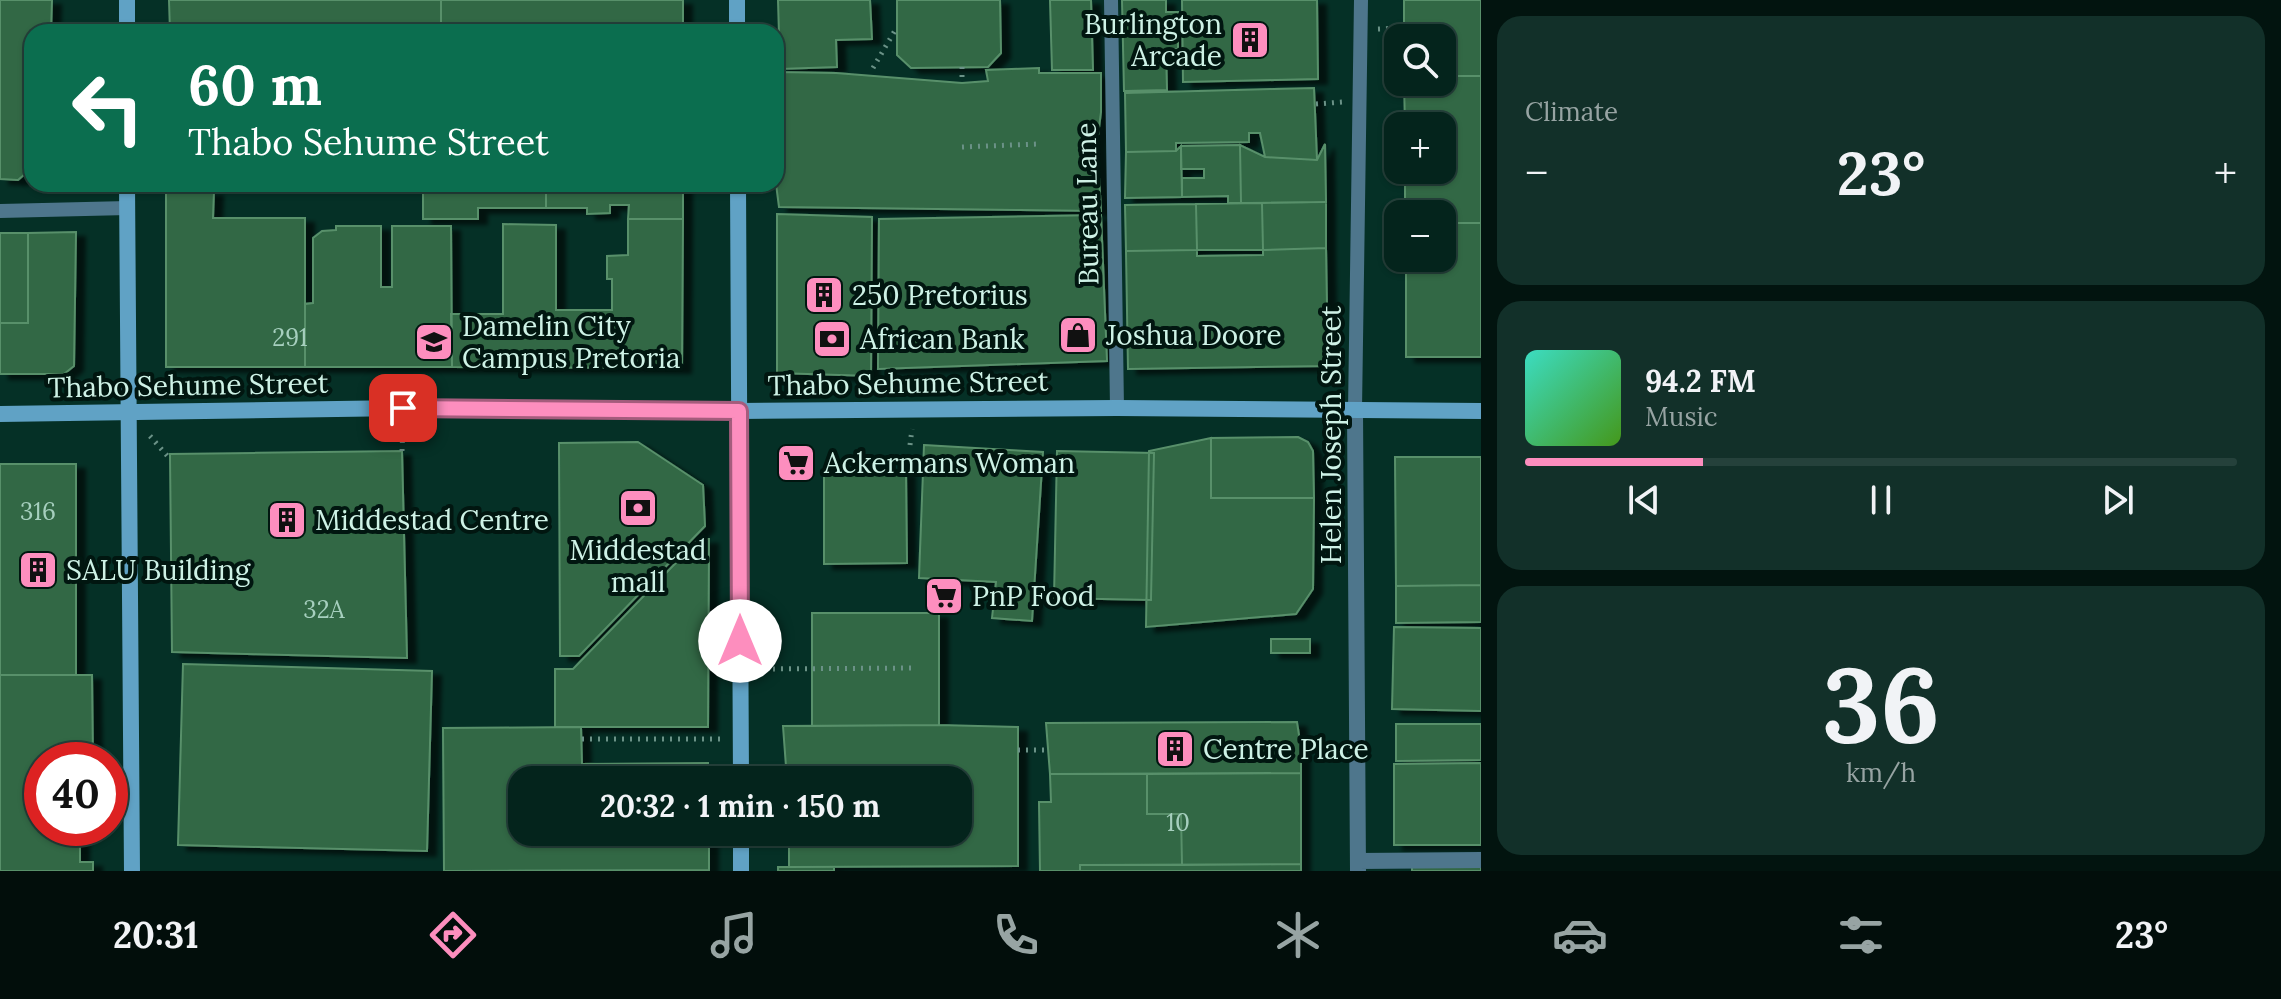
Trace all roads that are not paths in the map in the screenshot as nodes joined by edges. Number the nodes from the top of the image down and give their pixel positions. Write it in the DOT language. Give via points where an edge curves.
graph roads {
  1 [pos="127,0"];
  2 [pos="737,0"];
  3 [pos="1111,0"];
  4 [pos="1361,0"];
  5 [pos="127,24"];
  6 [pos="737,24"];
  7 [pos="127,192"];
  8 [pos="738,192"];
  9 [pos="128,208"];
  10 [pos="0,211"];
  11 [pos="1117,408"];
  12 [pos="1355,410"];
  13 [pos="739,411"];
  14 [pos="1481,411"];
  15 [pos="128,412"];
  16 [pos="0,414"];
  17 [pos="741,766"];
  18 [pos="741,846"];
  19 [pos="1481,860"];
  20 [pos="1358,866"];
  21 [pos="132,871"];
  22 [pos="741,871"];
  1 -- 5 [label="main road"];
  2 -- 6 [label="main road"];
  3 -- 11 [label="lane, Bureau Lane"];
  4 -- 12 [label="lane, Helen Joseph Street"];
  7 -- 9 [label="main road"];
  8 -- 13 [label="main road"];
  9 -- 10 [label="lane"];
  9 -- 15 [label="main road"];
  11 -- 12 [label="main road, Thabo Sehume Street"];
  11 -- 13 [label="main road, Thabo Sehume Street"];
  12 -- 14 [label="main road, Thabo Sehume Street"];
  12 -- 20 [label="street, Helen Joseph Street"];
  13 -- 15 [label="main road, Thabo Sehume Street"];
  13 -- 17 [label="main road"];
  15 -- 16 [label="main road, Thabo Sehume Street"];
  15 -- 21 [label="main road"];
  18 -- 22 [label="main road"];
  19 -- 20 [label="street"];
}
